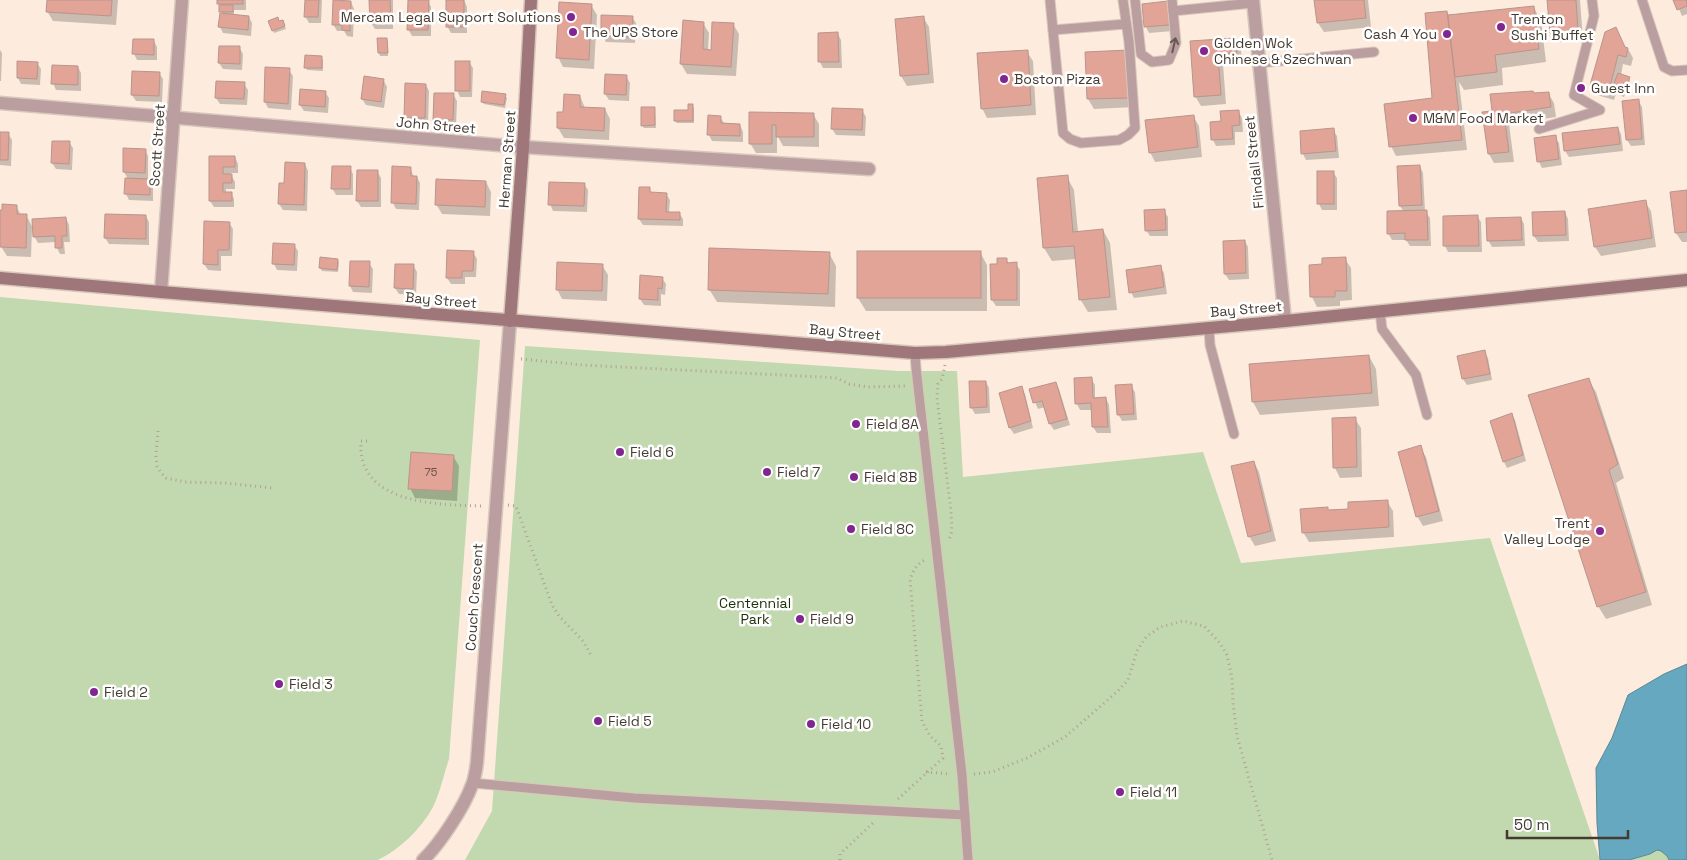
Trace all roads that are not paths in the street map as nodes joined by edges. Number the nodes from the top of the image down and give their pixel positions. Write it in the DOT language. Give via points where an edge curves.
graph roads {
  1 [pos="182,0"];
  2 [pos="531,0"];
  3 [pos="1050,0"];
  4 [pos="1123,0"];
  5 [pos="1135,0"];
  6 [pos="1172,0"];
  7 [pos="1592,0"];
  8 [pos="1642,0"];
  9 [pos="1253,2"];
  10 [pos="1173,11"];
  11 [pos="1126,24"];
  12 [pos="1053,30"];
  13 [pos="1374,52"];
  14 [pos="1259,63"];
  15 [pos="1687,70"];
  16 [pos="0,103"];
  17 [pos="174,118"];
  18 [pos="1540,129"];
  19 [pos="523,147"];
  20 [pos="869,169"];
  21 [pos="0,278"];
  22 [pos="1687,280"];
  23 [pos="161,292"];
  24 [pos="1380,311"];
  25 [pos="510,321"];
  26 [pos="1285,321"];
  27 [pos="1209,328"];
  28 [pos="916,353"];
  29 [pos="1428,415"];
  30 [pos="1234,434"];
  31 [pos="473,783"];
  32 [pos="965,815"];
  33 [pos="423,860"];
  34 [pos="968,860"];
  1 -- 17 [label="street, Scott Street"];
  2 -- 19 [label="street, Herman Street"];
  3 -- 12 [label="lane"];
  4 -- 11 [label="lane"];
  5 -- 10 [label="lane, one-way" via="1141,54 1152,62 1169,60 1176,43"];
  6 -- 10 [label="lane"];
  7 -- 18 [label="lane" via="1594,16 1574,95 1600,110"];
  8 -- 15 [label="lane" via="1664,67 1672,71"];
  9 -- 10 [label="lane"];
  9 -- 14 [label="street, Flindall Street"];
  11 -- 12 [label="lane"];
  11 -- 12 [label="lane" via="1136,128 1119,140 1081,143 1063,133"];
  13 -- 14 [label="lane"];
  14 -- 26 [label="street, Flindall Street"];
  16 -- 17 [label="street, John Street"];
  17 -- 19 [label="street, John Street"];
  17 -- 23 [label="street, Scott Street"];
  19 -- 20 [label="street, John Street"];
  19 -- 25 [label="street, Herman Street"];
  21 -- 23 [label="street, Bay Street"];
  22 -- 24 [label="street, Bay Street"];
  23 -- 25 [label="street, Bay Street"];
  24 -- 26 [label="street, Bay Street"];
  24 -- 29 [label="lane" via="1382,329 1416,375"];
  25 -- 28 [label="street, Bay Street"];
  25 -- 31 [label="street, Couch Crescent"];
  26 -- 27 [label="street, Bay Street"];
  27 -- 28 [label="street, Bay Street"];
  27 -- 30 [label="lane" via="1210,345"];
  28 -- 32 [label="lane"];
  31 -- 32 [label="lane" via="634,798"];
  31 -- 33 [label="street, Couch Crescent" via="447,829"];
  32 -- 34 [label="lane"];
}
